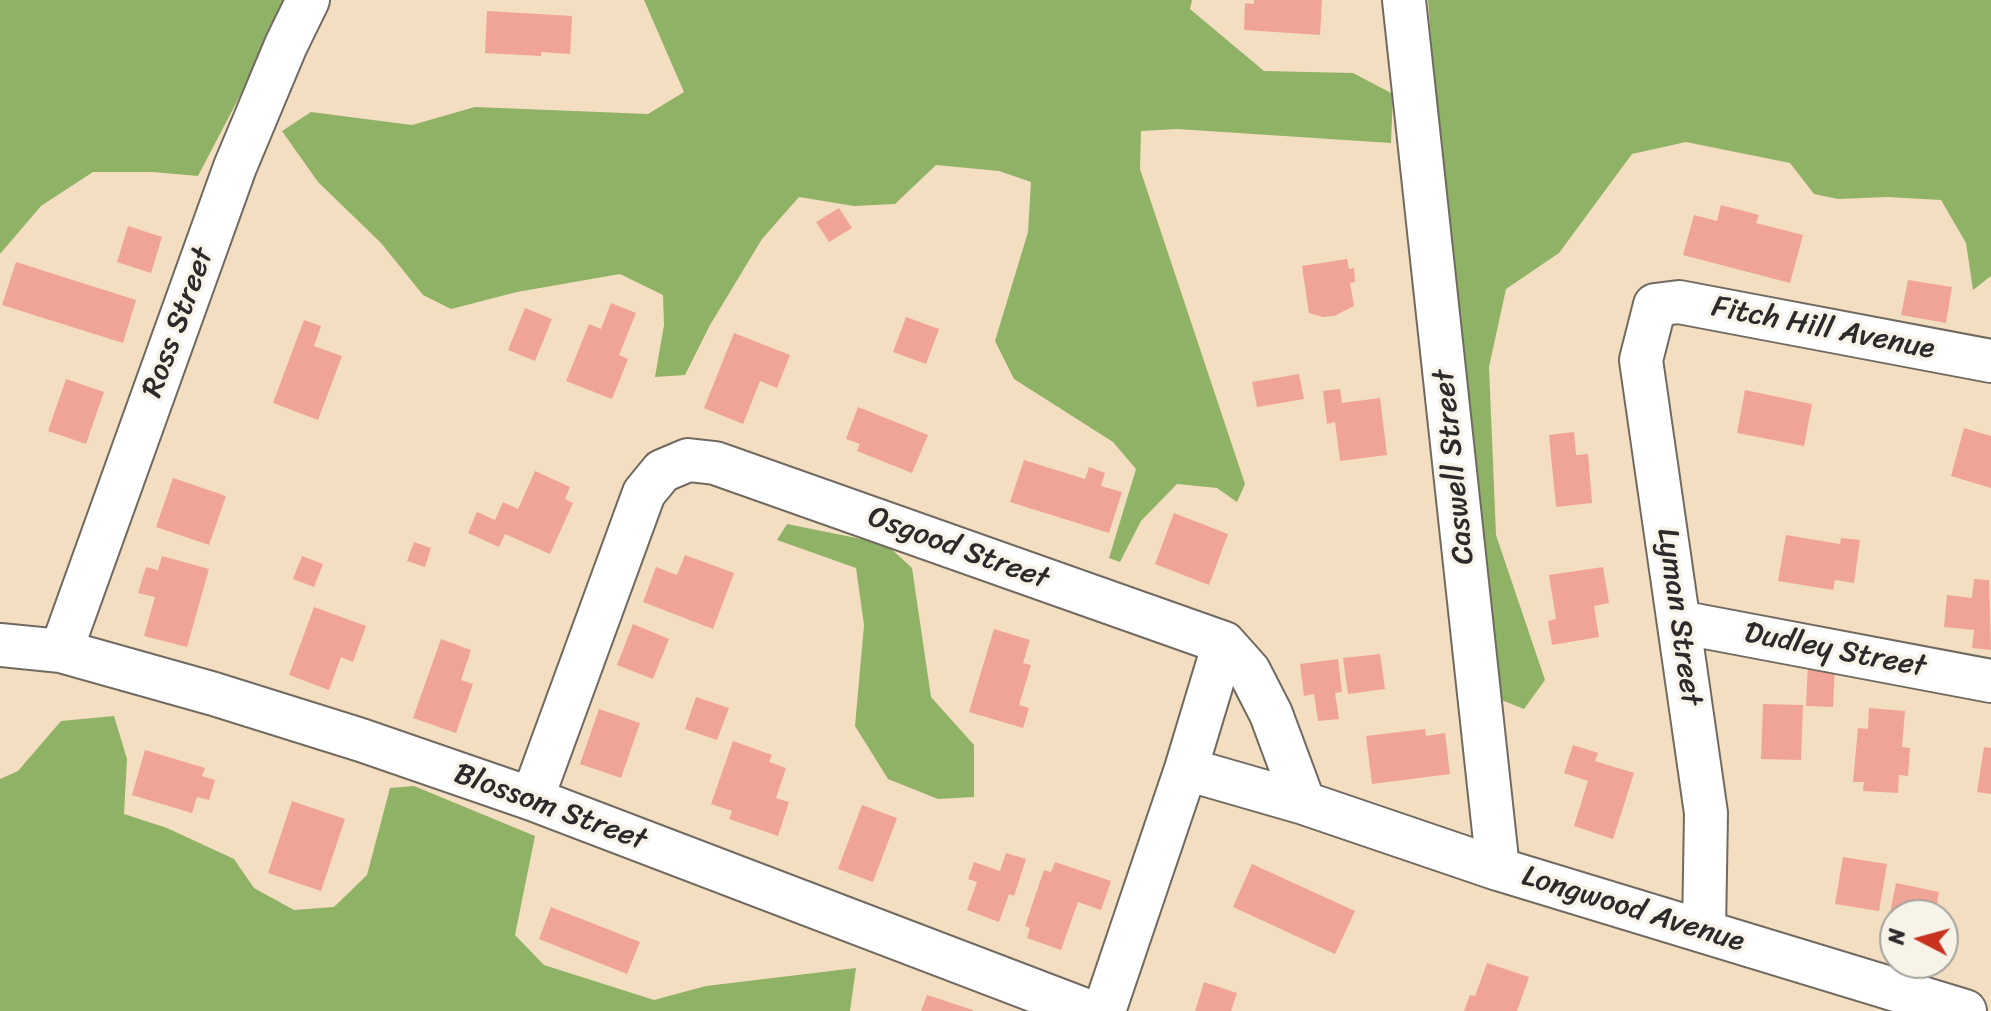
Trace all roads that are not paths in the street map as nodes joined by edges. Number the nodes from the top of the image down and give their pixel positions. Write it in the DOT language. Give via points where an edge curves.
graph roads {
  1 [pos="308,0"];
  2 [pos="1404,0"];
  3 [pos="1655,305"];
  4 [pos="1991,361"];
  5 [pos="1679,622"];
  6 [pos="1224,643"];
  7 [pos="0,645"];
  8 [pos="61,651"];
  9 [pos="1991,681"];
  10 [pos="1186,769"];
  11 [pos="532,799"];
  12 [pos="1304,803"];
  13 [pos="1498,869"];
  14 [pos="1704,931"];
  15 [pos="1088,1011"];
  16 [pos="1104,1011"];
  17 [pos="1965,1011"];
  1 -- 8 [label="street, Ross Street" via="235,167"];
  2 -- 13 [label="street, Caswell Street"];
  3 -- 4 [label="street, Fitch Hill Avenue" via="1679,302"];
  3 -- 5 [label="street, Lyman Street" via="1641,360"];
  5 -- 9 [label="street, Dudley Street"];
  5 -- 14 [label="street, Lyman Street" via="1706,813"];
  6 -- 10 [label="street"];
  6 -- 11 [label="street, Osgood Street" via="715,463 688,460 662,471 644,493"];
  6 -- 12 [label="street" via="1249,671 1271,714"];
  7 -- 8 [label="street, Blossom Street"];
  8 -- 11 [label="street, Blossom Street" via="361,740"];
  10 -- 12 [label="street, Longwood Avenue"];
  10 -- 16 [label="street"];
  11 -- 15 [label="street, Blossom Street"];
  12 -- 13 [label="street, Longwood Avenue"];
  13 -- 14 [label="street, Longwood Avenue"];
  14 -- 17 [label="street, Longwood Avenue"];
}
